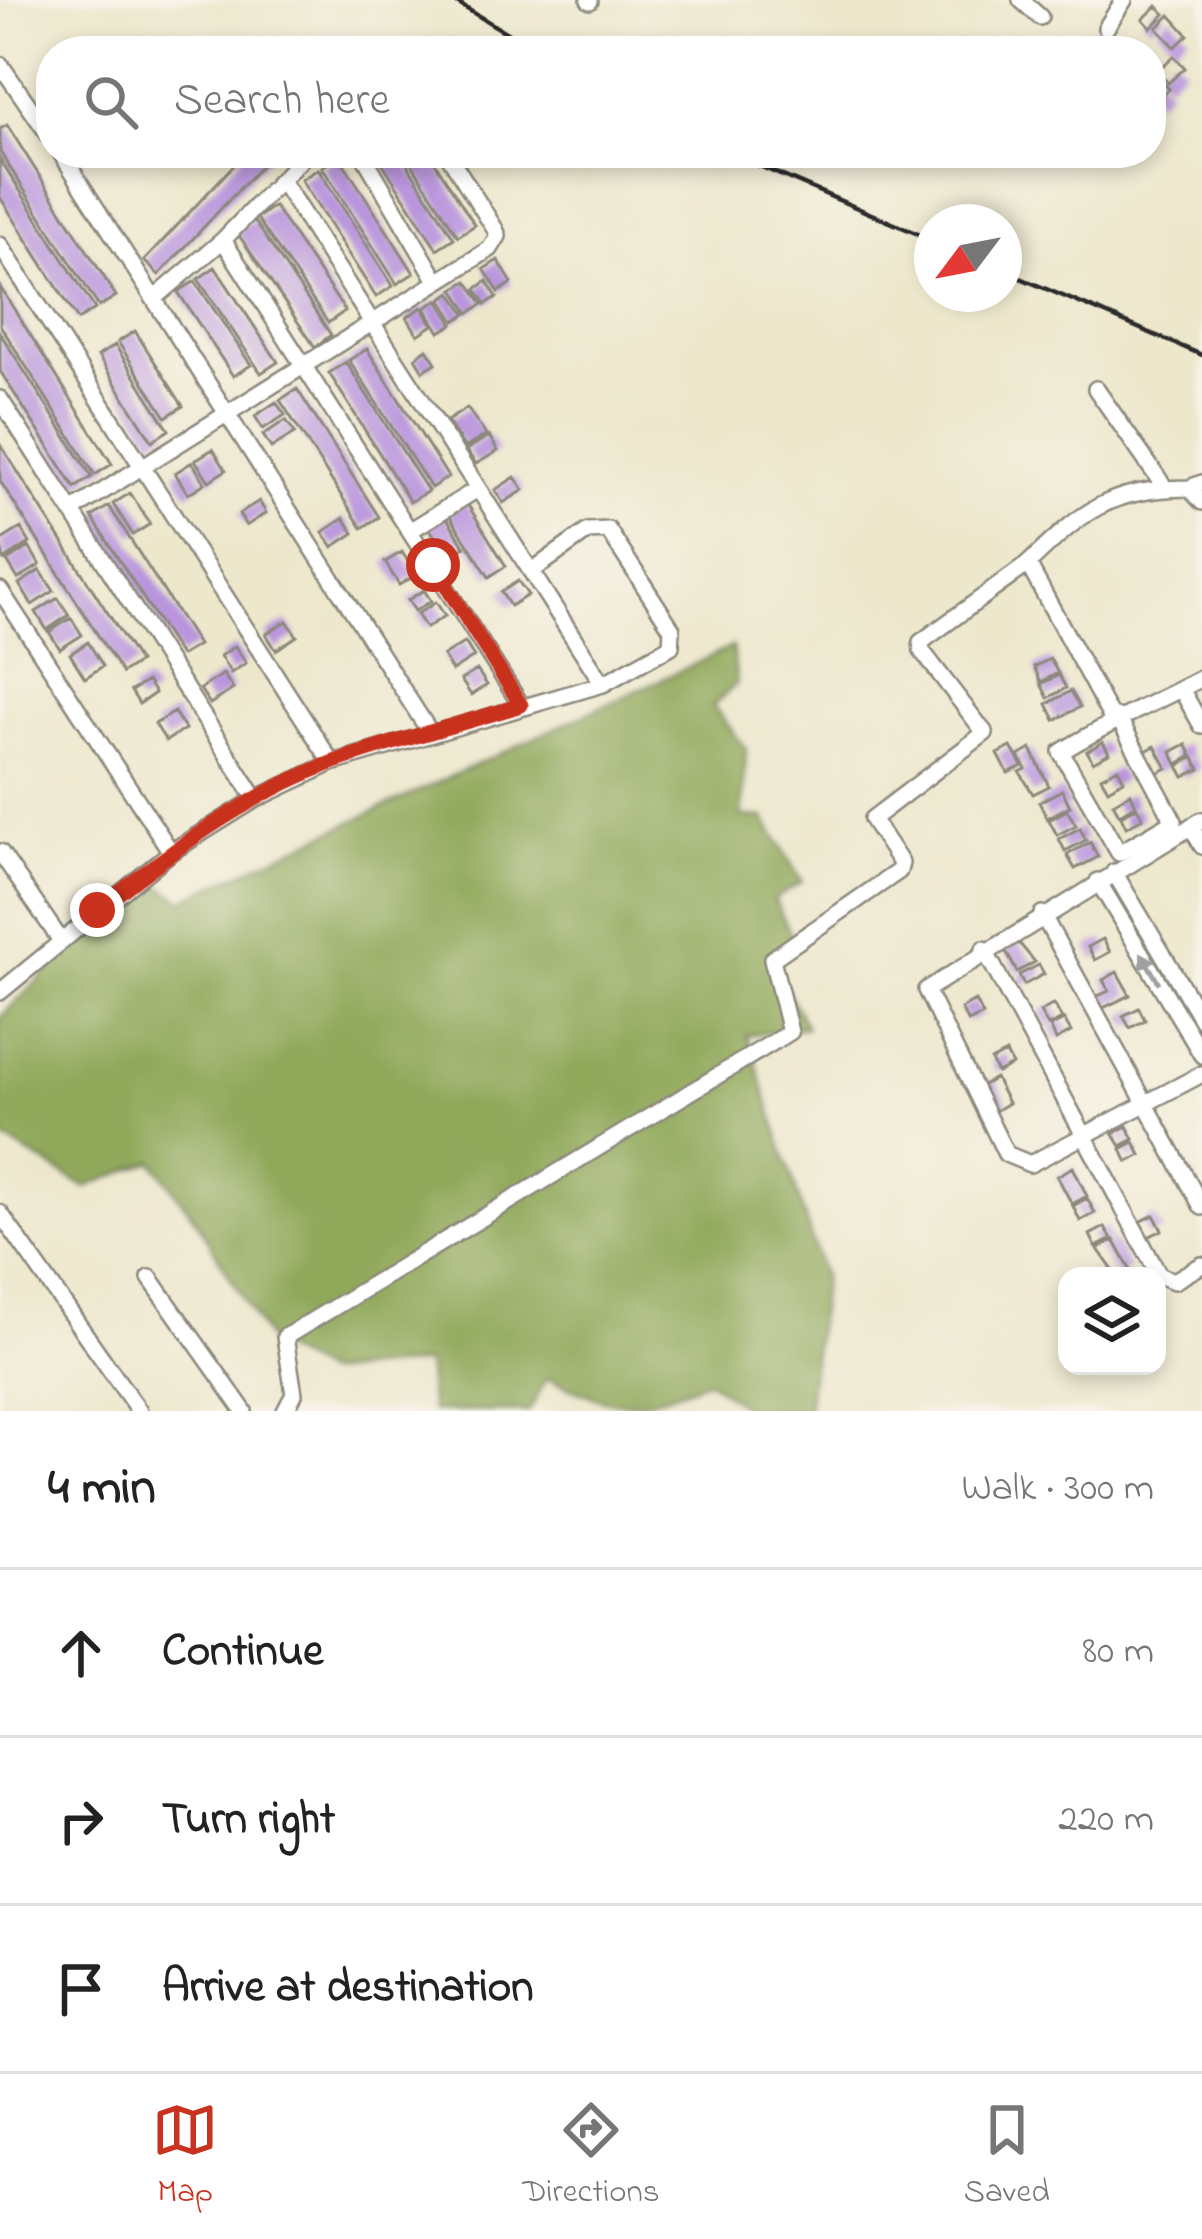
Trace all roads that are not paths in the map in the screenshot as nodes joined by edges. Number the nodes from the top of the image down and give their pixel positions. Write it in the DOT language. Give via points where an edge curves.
graph roads {
  1 [pos="1021,0"];
  2 [pos="1124,0"];
  3 [pos="1040,17"];
  4 [pos="1106,28"];
  5 [pos="2,69"];
  6 [pos="36,117"];
  7 [pos="71,168"];
  8 [pos="293,168"];
  9 [pos="371,168"];
  10 [pos="456,168"];
  11 [pos="281,180"];
  12 [pos="223,240"];
  13 [pos="0,245"];
  14 [pos="436,279"];
  15 [pos="155,298"];
  16 [pos="371,320"];
  17 [pos="303,367"];
  18 [pos="1096,389"];
  19 [pos="0,399"];
  20 [pos="229,413"];
  21 [pos="143,467"];
  22 [pos="1196,485"];
  23 [pos="1165,488"];
  24 [pos="476,490"];
  25 [pos="1202,502"];
  26 [pos="73,510"];
  27 [pos="411,530"];
  28 [pos="1028,564"];
  29 [pos="532,571"];
  30 [pos="0,590"];
  31 [pos="1202,678"];
  32 [pos="603,683"];
  33 [pos="1181,689"];
  34 [pos="521,705"];
  35 [pos="1115,718"];
  36 [pos="1202,726"];
  37 [pos="431,734"];
  38 [pos="332,763"];
  39 [pos="256,799"];
  40 [pos="1196,823"];
  41 [pos="1202,846"];
  42 [pos="171,852"];
  43 [pos="3,864"];
  44 [pos="1114,872"];
  45 [pos="1098,881"];
  46 [pos="1042,914"];
  47 [pos="59,938"];
  48 [pos="984,949"];
  49 [pos="0,992"];
  50 [pos="1200,1012"];
  51 [pos="1182,1021"];
  52 [pos="1202,1055"];
  53 [pos="1202,1074"];
  54 [pos="1148,1101"];
  55 [pos="1087,1133"];
  56 [pos="1202,1207"];
  57 [pos="0,1213"];
  58 [pos="1202,1265"];
  59 [pos="150,1278"];
  60 [pos="139,1411"];
  61 [pos="244,1411"];
  62 [pos="285,1411"];
  1 -- 3 [label="street"];
  2 -- 4 [label="street"];
  5 -- 6 [label="street"];
  7 -- 15 [label="street"];
  8 -- 11 [label="street"];
  9 -- 14 [label="street"];
  10 -- 14 [label="street" via="498,236 490,249"];
  11 -- 12 [label="street"];
  11 -- 16 [label="street"];
  12 -- 15 [label="street"];
  12 -- 17 [label="street"];
  13 -- 21 [label="street"];
  14 -- 16 [label="street"];
  15 -- 20 [label="street"];
  16 -- 17 [label="street"];
  16 -- 24 [label="street"];
  17 -- 20 [label="street"];
  17 -- 27 [label="street"];
  18 -- 23 [label="street"];
  19 -- 26 [label="street"];
  20 -- 21 [label="street"];
  20 -- 37 [label="street"];
  21 -- 26 [label="street"];
  21 -- 38 [label="street"];
  22 -- 23 [label="street"];
  22 -- 25 [label="street"];
  23 -- 28 [label="street" via="1083,511"];
  24 -- 27 [label="street"];
  24 -- 29 [label="street"];
  26 -- 39 [label="street"];
  27 -- 34 [label="street"];
  28 -- 35 [label="street"];
  28 -- 62 [label="street" via="921,642 985,733 872,819 899,871 772,959 792,1026 787,1036 285,1337 294,1394"];
  29 -- 32 [label="street"];
  29 -- 32 [label="street" via="588,531 611,533 673,635 666,650"];
  30 -- 42 [label="street"];
  31 -- 33 [label="street"];
  32 -- 34 [label="street"];
  33 -- 35 [label="street"];
  33 -- 36 [label="street"];
  34 -- 37 [label="street"];
  35 -- 35 [label="street" via="1061,752 1119,853 1174,821"];
  37 -- 38 [label="street"];
  38 -- 39 [label="street"];
  39 -- 42 [label="street"];
  40 -- 41 [label="street"];
  40 -- 44 [label="street"];
  42 -- 47 [label="street"];
  43 -- 47 [label="street"];
  44 -- 45 [label="street"];
  44 -- 50 [label="street"];
  45 -- 46 [label="street"];
  51 -- 45 [label="street, one-way"];
  46 -- 48 [label="street"];
  46 -- 54 [label="street"];
  47 -- 49 [label="street"];
  48 -- 55 [label="street"];
  48 -- 55 [label="street" via="926,990 1006,1154 1030,1164"];
  50 -- 51 [label="street"];
  51 -- 52 [label="street"];
  53 -- 54 [label="street"];
  54 -- 55 [label="street"];
  54 -- 56 [label="street"];
  55 -- 58 [label="street" via="1159,1275 1174,1281"];
  57 -- 60 [label="street"];
  59 -- 61 [label="street"];
}
